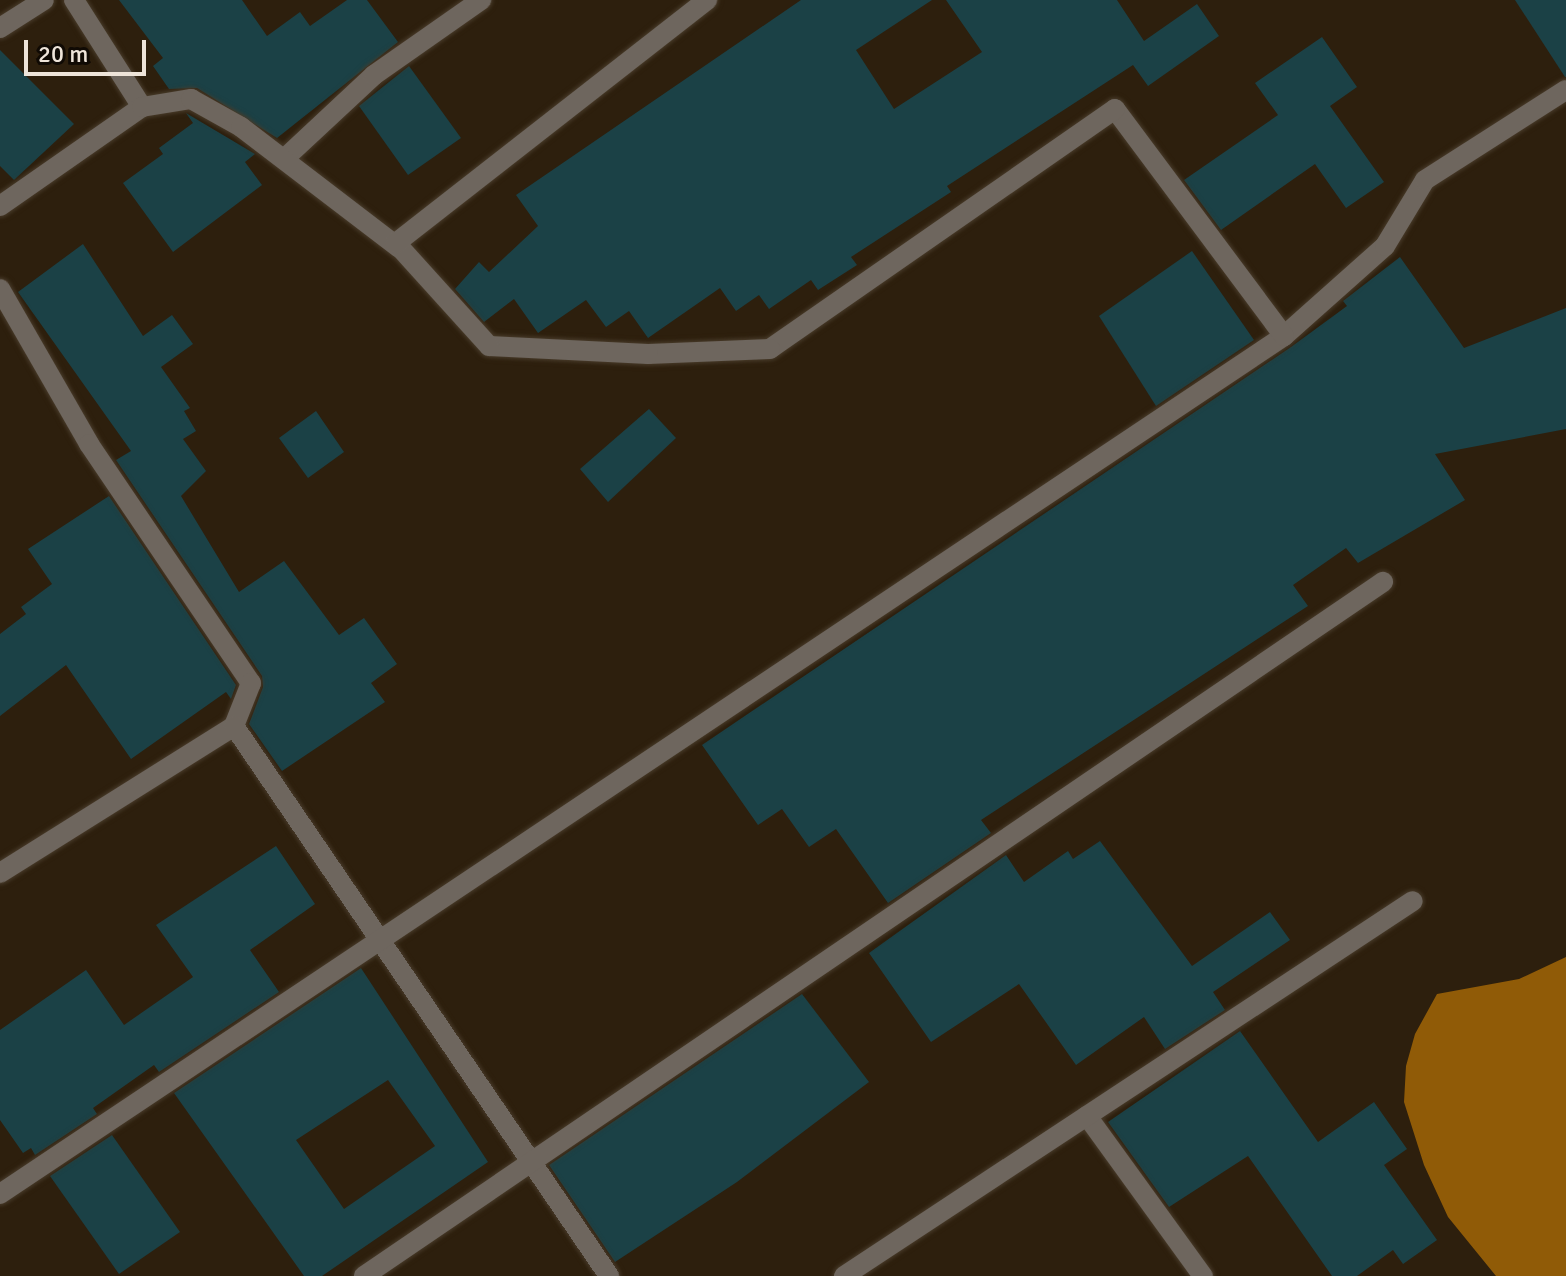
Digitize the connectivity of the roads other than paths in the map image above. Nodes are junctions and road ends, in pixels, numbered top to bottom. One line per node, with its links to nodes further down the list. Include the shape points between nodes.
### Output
1 (44, 0): 5 (street)
2 (74, 0): 7 (street)
3 (481, 0): 8 (street, via 374,75)
4 (707, 0): 10 (street, via 396,243)
5 (0, 28)
6 (1566, 90): 12 (street, via 1425,180 1385,246)
7 (142, 107): 8 (street, via 191,99); 9 (street)
8 (284, 159): 10 (street)
9 (0, 206)
10 (399, 248): 12 (street, via 489,346 648,354 770,349 1115,109)
11 (0, 289): 14 (street, via 89,444 251,683)
12 (1284, 336): 17 (street)
13 (1383, 582): 19 (street)
14 (234, 726): 15 (street); 17 (street)
15 (0, 873)
16 (1413, 901): 18 (street)
17 (383, 941): 19 (street); 20 (street)
18 (1087, 1116): 23 (street); 24 (street)
19 (533, 1161): 21 (street); 22 (street)
20 (0, 1194)
21 (364, 1276)
22 (609, 1276)
23 (844, 1276)
24 (1203, 1276)

